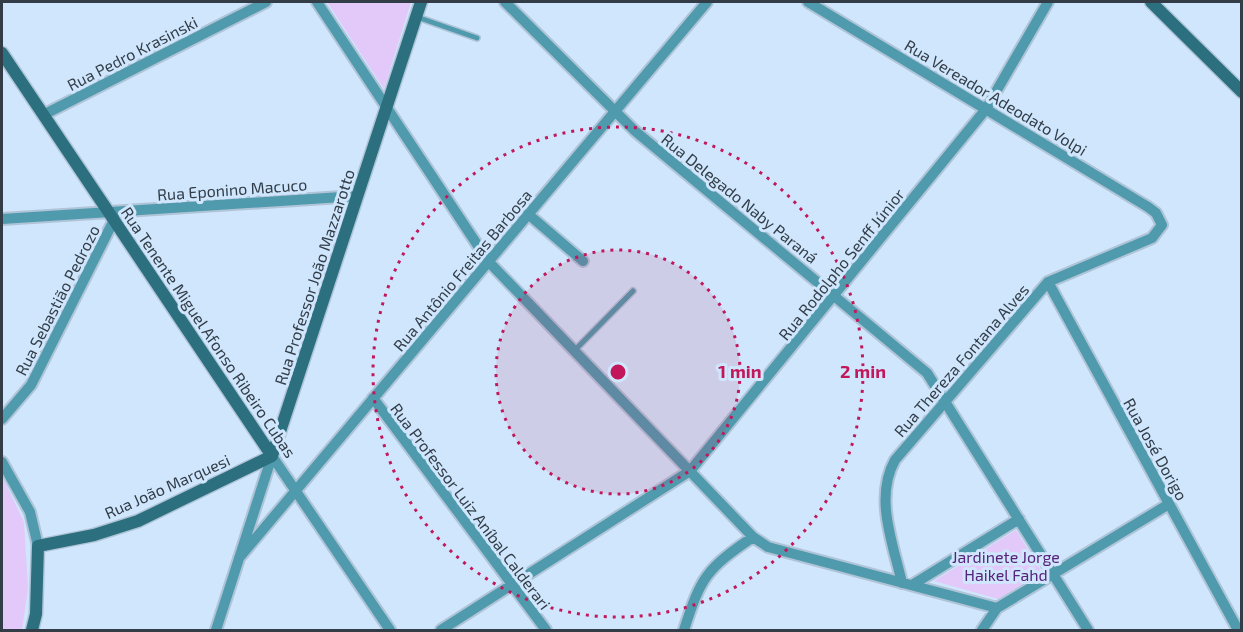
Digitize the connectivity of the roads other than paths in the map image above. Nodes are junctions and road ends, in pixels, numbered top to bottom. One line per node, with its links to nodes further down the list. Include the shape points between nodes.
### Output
1 (266, 2): 16 (street, Rua Pedro Krasinski)
2 (317, 2): 13 (street)
3 (421, 2): 9 (street, Rua Professor João Mazzarotto)
4 (505, 2): 15 (street, Rua Delegado Naby Paraná)
5 (707, 2): 15 (street, Rua Antônio Freitas Barbosa)
6 (808, 2): 14 (street, Rua Vereador Adeodato Volpi)
7 (1048, 2): 14 (street, Rua Rodolpho Senff Júnior)
8 (1151, 2): 12 (street)
9 (416, 16): 10 (lane); 13 (street, Rua Professor João Mazzarotto)
10 (477, 38)
11 (2, 53): 16 (street, Rua Tenente Miguel Afonso Ribeiro Cubas)
12 (1239, 84)
13 (387, 106): 17 (street, Rua Professor João Mazzarotto); 22 (street)
14 (986, 109): 21 (street, Rua Vereador Adeodato Volpi, via 1148,207); 26 (street, Rua Rodolpho Senff Júnior)
15 (615, 111): 18 (street, Rua Antônio Freitas Barbosa); 26 (street, Rua Delegado Naby Paraná)
16 (43, 115): 19 (street, Rua Tenente Miguel Afonso Ribeiro Cubas)
17 (357, 195): 19 (street, Rua Eponino Macuco); 31 (street, Rua Professor João Mazzarotto)
18 (528, 214): 22 (street, Rua Antônio Freitas Barbosa); 23 (street)
19 (111, 216): 20 (street, Rua Eponino Macuco); 30 (street, Rua Sebastião Pedrozo, via 31,386); 31 (street, Rua Tenente Miguel Afonso Ribeiro Cubas)
20 (2, 219)
21 (1162, 225): 24 (street, Rua Thereza Fontana Alves, via 1152,238)
22 (488, 261): 27 (street); 28 (street, Rua Antônio Freitas Barbosa)
23 (583, 261)
24 (1048, 282): 29 (street, Rua Thereza Fontana Alves); 35 (street, Rua José Dorigo)
25 (633, 291): 27 (lane)
26 (835, 295): 29 (street, Rua Delegado Naby Paraná, via 919,365); 33 (street, Rua Rodolpho Senff Júnior)
27 (574, 351): 33 (street)
28 (373, 398): 34 (street, Rua Antônio Freitas Barbosa); 42 (street, Rua Professor Luiz Aníbal Calderari)
29 (946, 400): 36 (street, Rua Delegado Naby Paraná); 41 (street, Rua Thereza Fontana Alves, via 895,460 886,483 886,510)
30 (2, 419)
31 (273, 456): 34 (street, Rua Tenente Miguel Afonso Ribeiro Cubas); 38 (street, Rua João Marquesi, via 138,521); 39 (street, Rua Professor João Mazzarotto)
32 (2, 462): 38 (street, via 30,512)
33 (690, 471): 37 (street); 42 (street, Rua Rodolpho Senff Júnior)
34 (296, 490): 39 (street, Rua Antônio Freitas Barbosa); 46 (street, Rua Tenente Miguel Afonso Ribeiro Cubas)
35 (1169, 504): 40 (street); 52 (street, Rua José Dorigo)
36 (1019, 519): 40 (street, Rua Delegado Naby Paraná); 41 (street)
37 (753, 537): 41 (street, via 768,547); 49 (street, via 707,573 696,591)
38 (38, 546): 44 (street)
39 (239, 558): 45 (street, Rua Professor João Mazzarotto)
40 (1053, 574): 43 (street); 51 (street, Rua Delegado Naby Paraná)
41 (907, 584): 43 (street)
42 (512, 585): 47 (street, Rua Rodolpho Senff Júnior); 48 (street, Rua Professor Luiz Aníbal Calderari)
43 (997, 608): 50 (street)
44 (32, 630)
45 (216, 630)
46 (390, 630)
47 (441, 630)
48 (546, 630)
49 (684, 630)
50 (982, 630)
51 (1088, 630)
52 (1238, 630)

